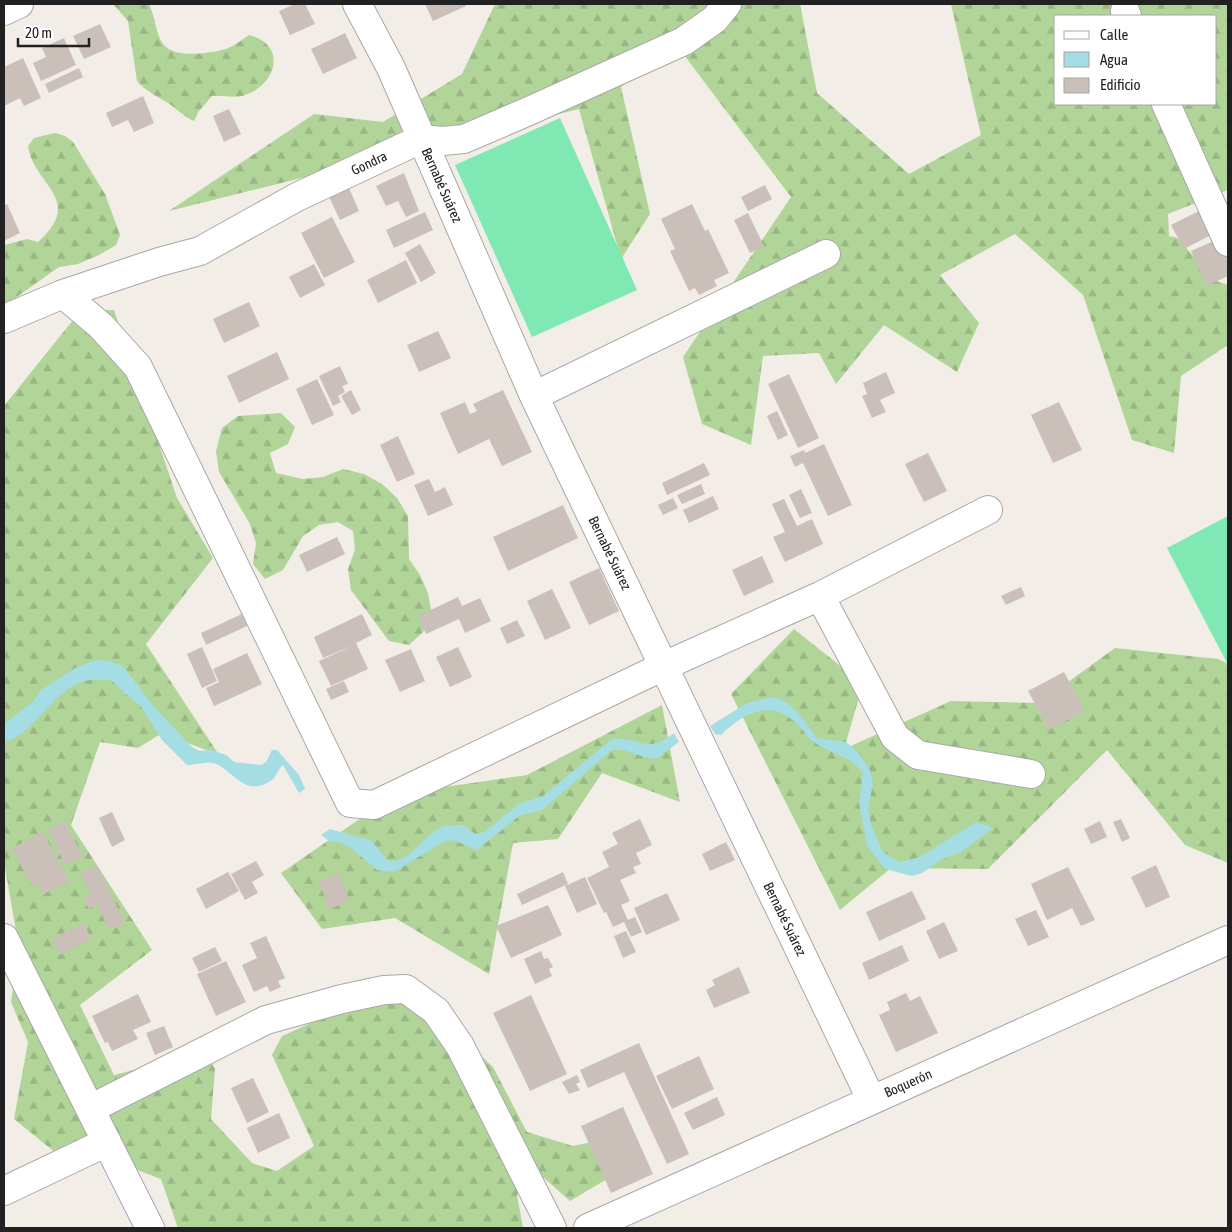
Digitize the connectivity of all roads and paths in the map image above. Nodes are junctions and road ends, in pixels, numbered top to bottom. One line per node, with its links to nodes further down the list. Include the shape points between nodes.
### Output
1 (19, 4): 4 (street)
2 (357, 4): 6 (street, Bernabé Suárez, via 391,68)
3 (727, 4): 6 (street, via 715,19 684,40 528,112 464,139 443,142)
4 (4, 11)
5 (1166, 105): 7 (street)
6 (422, 139): 9 (street, Gondra, via 297,197 200,251); 11 (street, Bernabé Suárez)
7 (1228, 242)
8 (826, 254): 11 (street)
9 (63, 294): 10 (street, Gondra); 14 (street, via 101,326 138,367 350,803 374,805)
10 (4, 319)
11 (534, 396): 14 (street, Bernabé Suárez)
12 (988, 510): 13 (street)
13 (820, 596): 14 (street); 15 (street, via 895,737 918,755)
14 (664, 666): 18 (street, Bernabé Suárez)
15 (1031, 774)
16 (4, 938): 19 (street)
17 (1228, 940): 18 (street, Boquerón)
18 (871, 1099): 24 (street, Boquerón)
19 (90, 1109): 20 (street); 23 (street, via 266,1020 342,998 406,989 436,1011 460,1046)
20 (107, 1142): 21 (street); 22 (street)
21 (4, 1191)
22 (150, 1228)
23 (552, 1228)
24 (588, 1228)

